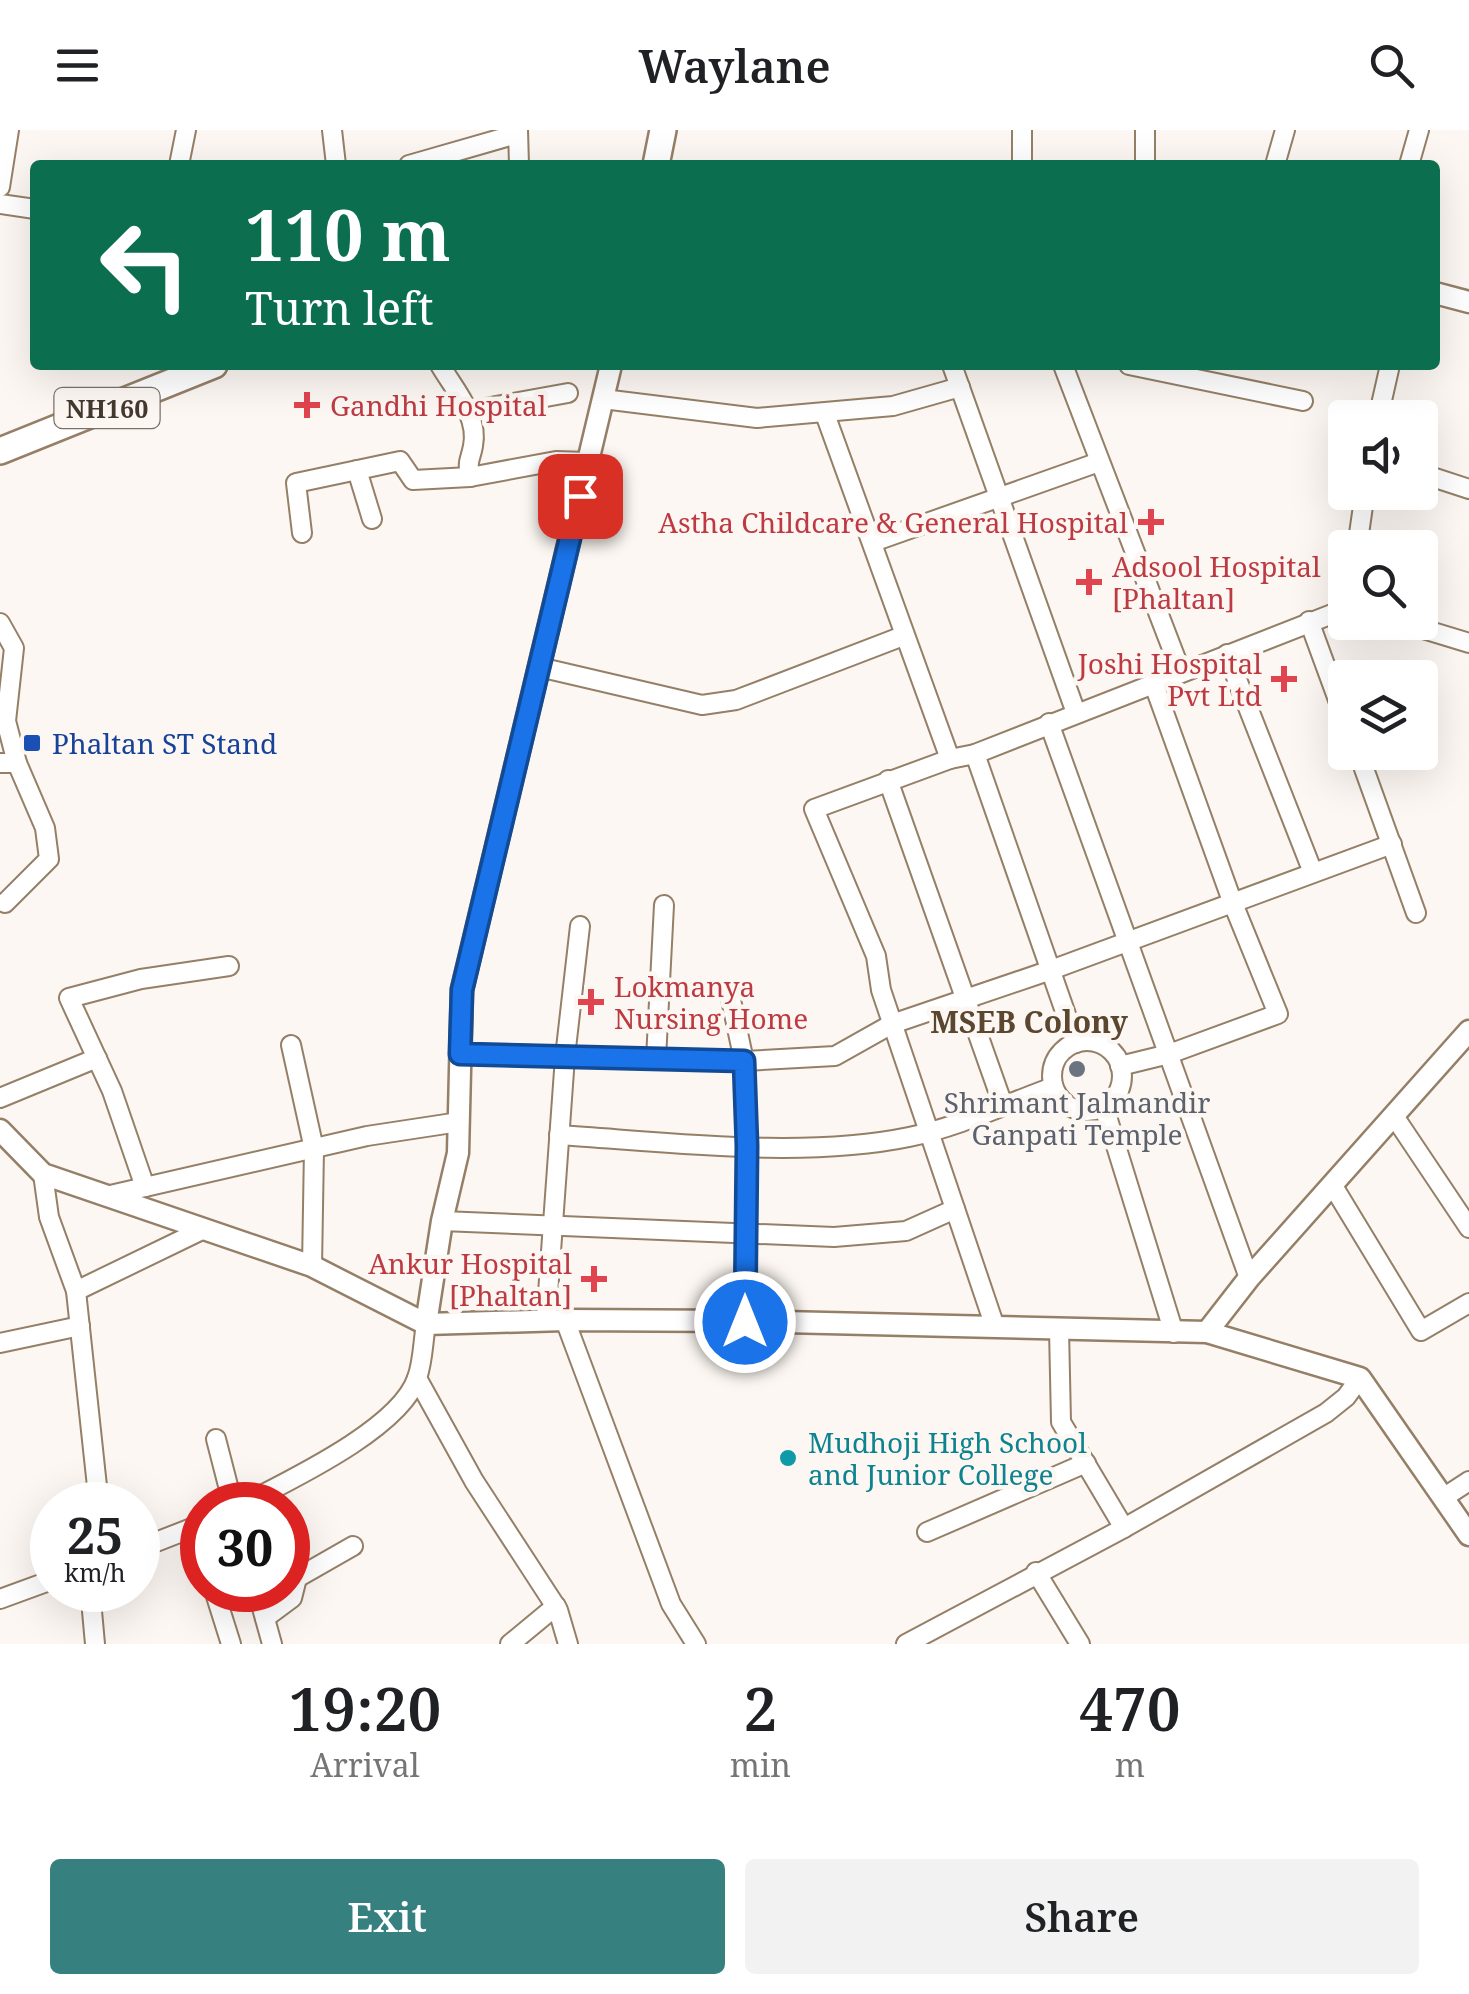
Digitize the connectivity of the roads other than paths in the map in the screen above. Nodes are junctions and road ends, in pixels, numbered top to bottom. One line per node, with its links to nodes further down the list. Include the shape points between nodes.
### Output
1 (9, 130): 19 (street)
2 (186, 130): 10 (street)
3 (332, 130): 11 (street)
4 (663, 130): 14 (highway)
5 (1022, 130): 15 (street)
6 (1146, 130): 16 (street)
7 (1284, 130): 17 (street)
8 (1419, 130): 18 (street)
9 (518, 132): 12 (street); 13 (street)
10 (180, 160)
11 (335, 160)
12 (426, 160)
13 (519, 160)
14 (657, 160)
15 (1022, 160)
16 (1145, 160)
17 (1276, 160)
18 (1410, 160)
19 (0, 187)
20 (0, 204): 21 (street)
21 (30, 208)
22 (1440, 294): 23 (main road)
23 (1469, 302)
24 (202, 370): 38 (highway, NH160)
25 (443, 370): 36 (street)
26 (610, 370): 33 (main road)
27 (954, 370): 31 (street)
28 (1065, 370): 40 (street)
29 (1153, 370): 35 (street)
30 (1389, 370): 34 (street)
31 (960, 387): 37 (street, via 893,406); 45 (street)
32 (568, 393): 36 (street)
33 (603, 399): 37 (street, via 757,418); 39 (main road)
34 (1382, 400)
35 (1303, 401)
36 (469, 412): 42 (street)
37 (825, 414): 48 (street)
38 (0, 452)
39 (588, 462): 42 (street); 56 (main road)
40 (1098, 462): 45 (street); 57 (street)
41 (357, 470): 42 (street, via 400,461 413,480); 46 (street); 47 (street, via 296,483)
42 (470, 477)
43 (1438, 479): 44 (street)
44 (1469, 489)
45 (1001, 498): 48 (street); 60 (street)
46 (372, 519)
47 (302, 532)
48 (873, 542): 53 (street)
49 (1328, 615): 50 (street)
50 (1308, 621): 55 (street); 58 (street)
51 (0, 623): 64 (street, via 14,648)
52 (1438, 634): 54 (street)
53 (904, 636): 56 (street, via 736,700 702,704); 63 (street)
54 (1469, 643)
55 (1228, 654): 57 (street); 68 (street)
56 (539, 667): 83 (main road, via 462,990)
57 (1181, 672): 59 (street)
58 (1328, 674)
59 (1153, 682): 60 (street); 69 (street)
60 (1076, 713): 61 (street)
61 (1049, 723): 62 (street); 74 (street)
62 (975, 754): 63 (street); 76 (street)
63 (950, 759): 66 (street)
64 (8, 764): 70 (street, via 45,828 49,859)
65 (1365, 770): 67 (street)
66 (888, 780): 78 (street); 79 (street, via 814,808 876,956)
67 (1392, 844): 68 (street); 72 (street)
68 (1312, 870): 69 (street)
69 (1232, 901): 74 (street); 84 (street, via 1278,1014)
70 (2, 904)
71 (664, 905): 87 (street)
72 (1416, 913)
73 (580, 926): 85 (street)
74 (1129, 940): 76 (street); 84 (street)
75 (229, 966): 86 (street, via 69,998)
76 (1051, 970): 78 (street); 81 (street)
77 (730, 995): 88 (street)
78 (966, 1000): 79 (street); 92 (street)
79 (892, 1024): 88 (street, via 834,1056); 97 (street)
80 (1469, 1031): 94 (main road)
81 (1076, 1042): 89 (street, via 1108,1048); 90 (street, via 1055,1060)
82 (291, 1045): 100 (street)
83 (460, 1054): 85 (street); 95 (main road)
84 (1168, 1054): 89 (street); 112 (street)
85 (565, 1057): 87 (street); 98 (street)
86 (97, 1058): 91 (street); 103 (street)
87 (656, 1059): 88 (street)
88 (744, 1061): 99 (street)
89 (1120, 1066): 93 (street, via 1120,1090)
90 (1053, 1087): 92 (street); 93 (street, via 1074,1109)
91 (0, 1098)
92 (1004, 1105): 97 (street)
93 (1104, 1107): 122 (street)
94 (1394, 1116): 102 (main road); 108 (street)
95 (459, 1122): 100 (street); 106 (main road)
96 (0, 1130): 101 (main road)
97 (929, 1132): 99 (street, via 885,1142); 105 (street)
98 (559, 1135): 99 (street); 107 (street)
99 (747, 1146): 110 (street)
100 (314, 1148): 103 (street); 111 (street)
101 (44, 1174): 104 (main road); 113 (street, via 49,1217)
102 (1333, 1186): 112 (main road); 114 (street, via 1421,1331)
103 (145, 1187): 104 (street)
104 (106, 1196): 109 (main road)
105 (955, 1209): 110 (street, via 906,1231 834,1237); 119 (street)
106 (442, 1221): 107 (street); 117 (main road)
107 (552, 1227): 110 (street); 115 (street)
108 (1469, 1227)
109 (204, 1229): 111 (main road); 113 (street)
110 (744, 1232): 116 (street)
111 (312, 1266): 117 (main road)
112 (1249, 1278): 121 (main road)
113 (76, 1291): 118 (street)
114 (1469, 1304)
115 (556, 1320): 116 (main road); 117 (main road); 150 (street, via 670,1604)
116 (745, 1322): 119 (main road)
117 (426, 1324): 124 (street)
118 (80, 1326): 123 (street); 129 (street)
119 (995, 1327): 120 (main road)
120 (1059, 1329): 122 (main road); 127 (street, via 1061,1422)
121 (1207, 1332): 122 (main road); 125 (main road)
122 (1174, 1333)
123 (0, 1344)
124 (418, 1378): 131 (street, via 405,1400 340,1455); 140 (street, via 474,1481)
125 (1360, 1378): 132 (main road); 133 (street, via 1326,1413)
126 (216, 1439): 130 (street)
127 (1086, 1463): 133 (street); 134 (street)
128 (1469, 1481): 132 (street)
129 (97, 1482)
130 (226, 1482)
131 (287, 1482)
132 (1443, 1498): 135 (main road)
133 (1124, 1528): 137 (street)
134 (927, 1532)
135 (1469, 1535)
136 (353, 1546): 144 (street, via 296,1578 292,1598)
137 (1036, 1572): 151 (street); 152 (street)
138 (30, 1588): 139 (street)
139 (0, 1599)
140 (556, 1606): 148 (street); 149 (street)
141 (92, 1612): 146 (street)
142 (220, 1612): 145 (street)
143 (263, 1612): 144 (street)
144 (265, 1618): 147 (street)
145 (229, 1643)
146 (95, 1644)
147 (272, 1644)
148 (510, 1644)
149 (568, 1644)
150 (696, 1644)
151 (906, 1644)
152 (1080, 1644)

